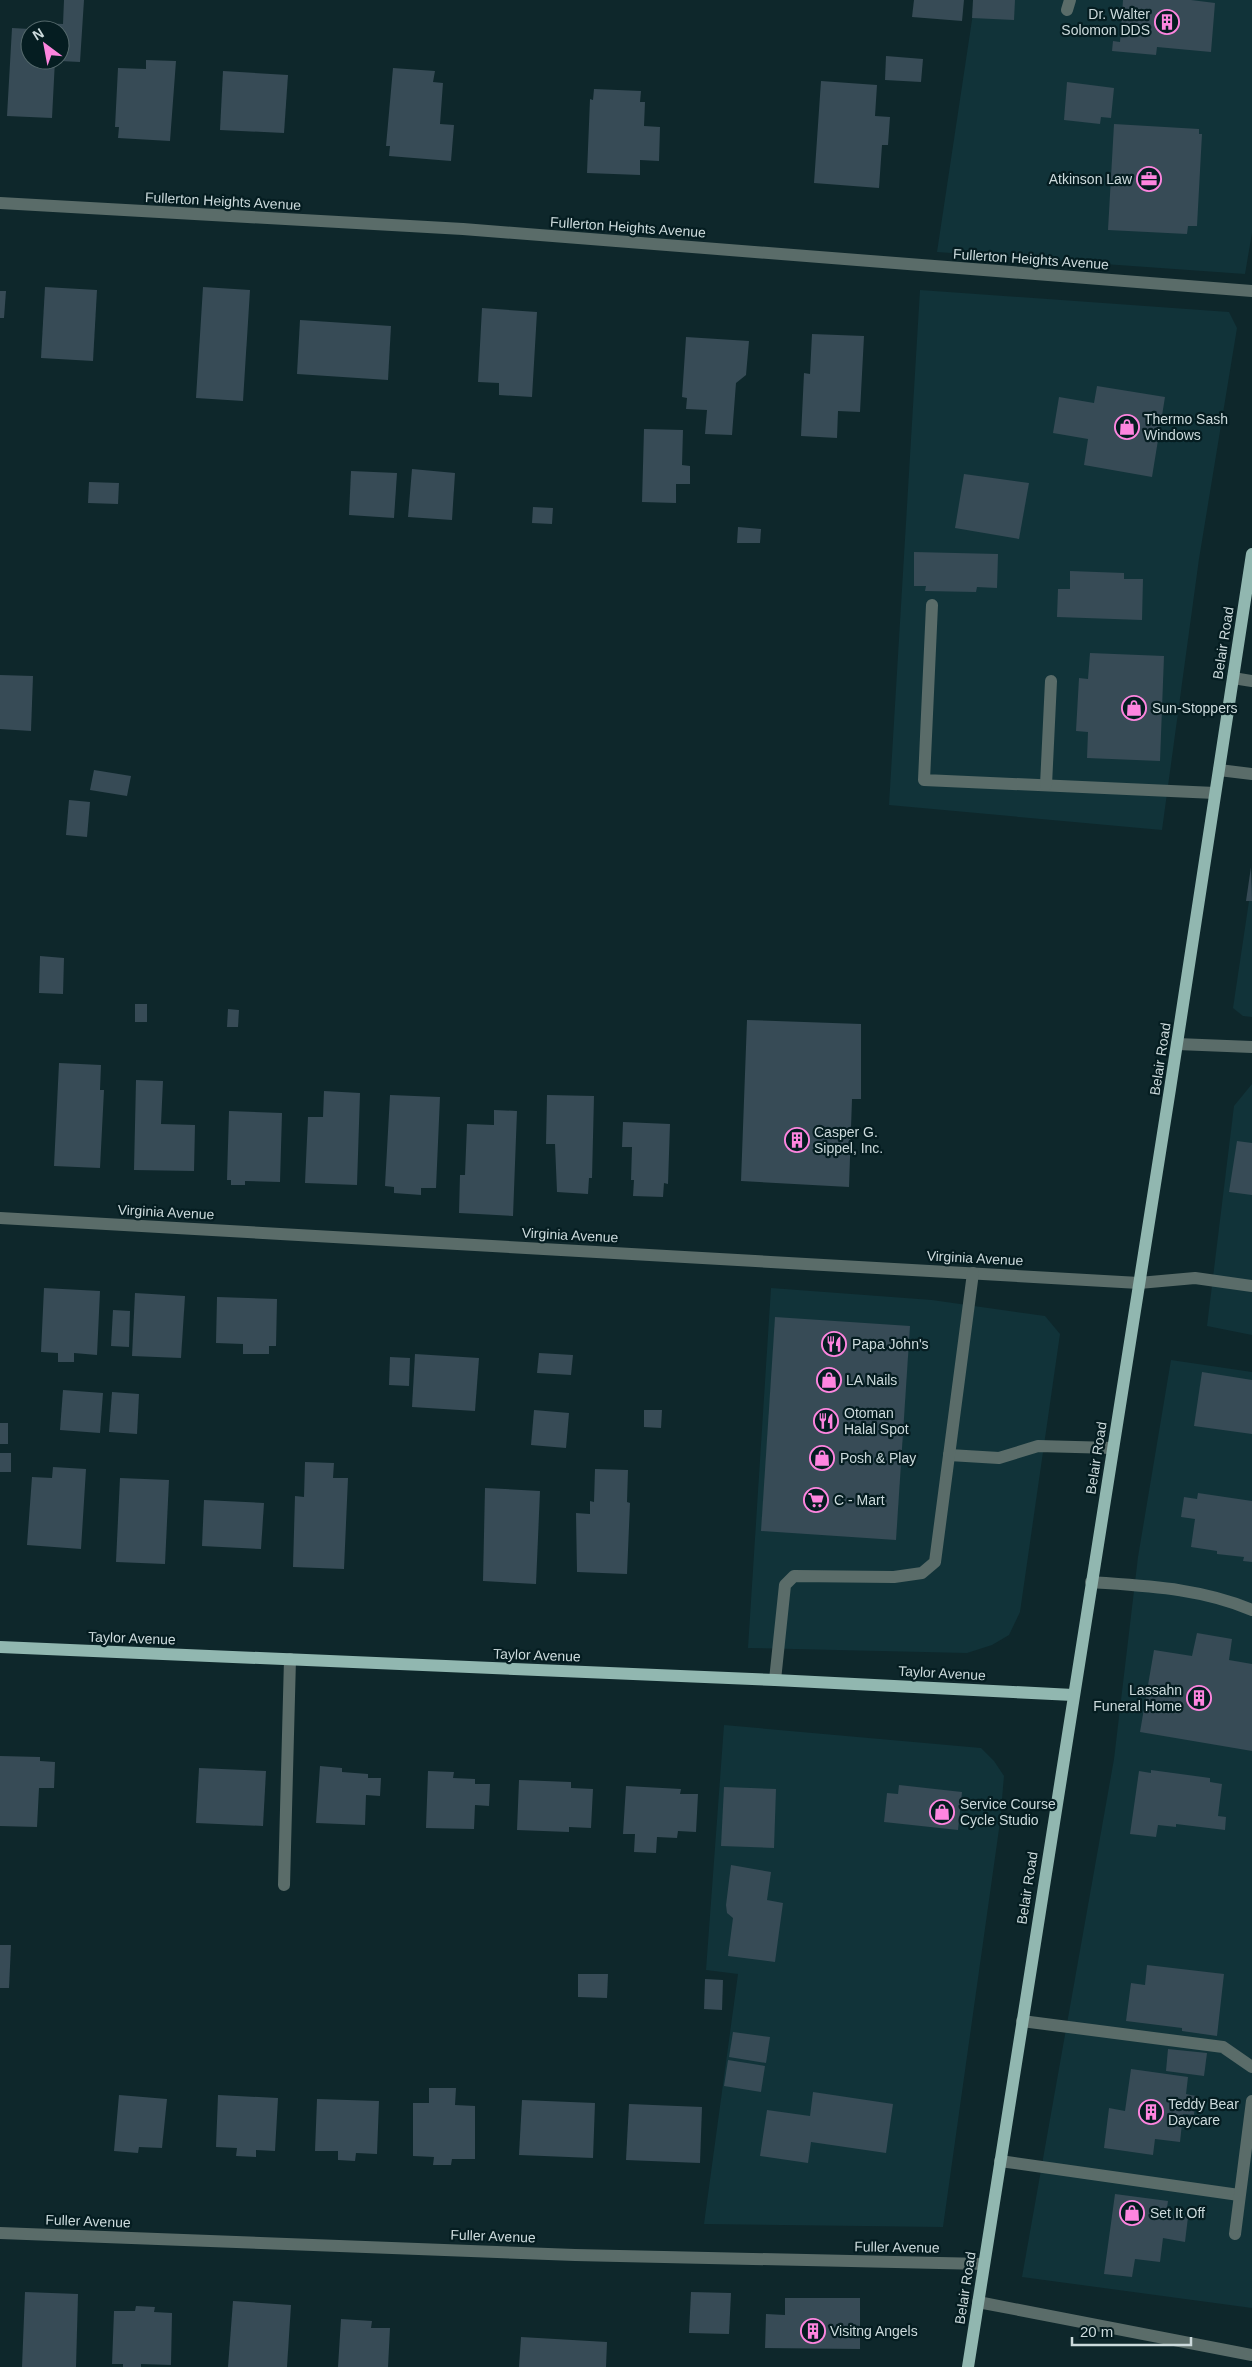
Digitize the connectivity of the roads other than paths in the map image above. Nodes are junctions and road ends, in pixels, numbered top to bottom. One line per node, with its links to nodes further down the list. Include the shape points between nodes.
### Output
1 (0, 203): 2 (street, Fullerton Heights Avenue, via 463,229)
2 (1252, 292)
3 (1252, 554): 5 (main road, Belair Road)
4 (932, 605): 10 (street, via 924,780)
5 (1233, 678): 7 (street); 8 (main road, Belair Road)
6 (1051, 681): 10 (street)
7 (1252, 681)
8 (1219, 770): 9 (street); 11 (main road, Belair Road)
9 (1252, 774)
10 (1046, 785): 11 (street)
11 (1216, 793): 12 (main road, Belair Road)
12 (1177, 1044): 13 (street); 16 (main road, Belair Road)
13 (1252, 1047)
14 (0, 1218): 15 (street, Virginia Avenue)
15 (973, 1273): 16 (street, Virginia Avenue); 19 (street)
16 (1139, 1283): 17 (street, Virginia Avenue, via 1195,1278); 18 (main road, Belair Road)
17 (1252, 1286)
18 (1113, 1448): 19 (street, via 1038,1446 999,1458); 20 (main road, Belair Road)
19 (949, 1456): 24 (street, via 935,1562 922,1573 894,1577 794,1576 786,1585)
20 (1091, 1582): 21 (street, via 1171,1588 1228,1599); 25 (main road, Belair Road)
21 (1252, 1610)
22 (0, 1647): 23 (main road, Taylor Avenue)
23 (290, 1659): 24 (main road, Taylor Avenue); 26 (street)
24 (775, 1680): 25 (main road, Taylor Avenue)
25 (1073, 1695): 27 (main road, Belair Road)
26 (284, 1885)
27 (1022, 2021): 28 (street, via 1223,2047); 30 (main road, Belair Road)
28 (1252, 2067)
29 (1252, 2101): 31 (street)
30 (1000, 2161): 31 (street); 34 (main road, Belair Road)
31 (1239, 2195): 33 (street)
32 (0, 2233): 34 (street, Fuller Avenue, via 576,2254)
33 (1235, 2234)
34 (984, 2264): 35 (main road, Belair Road)
35 (978, 2302): 36 (street); 37 (main road, Belair Road)
36 (1252, 2355)
37 (968, 2367)

